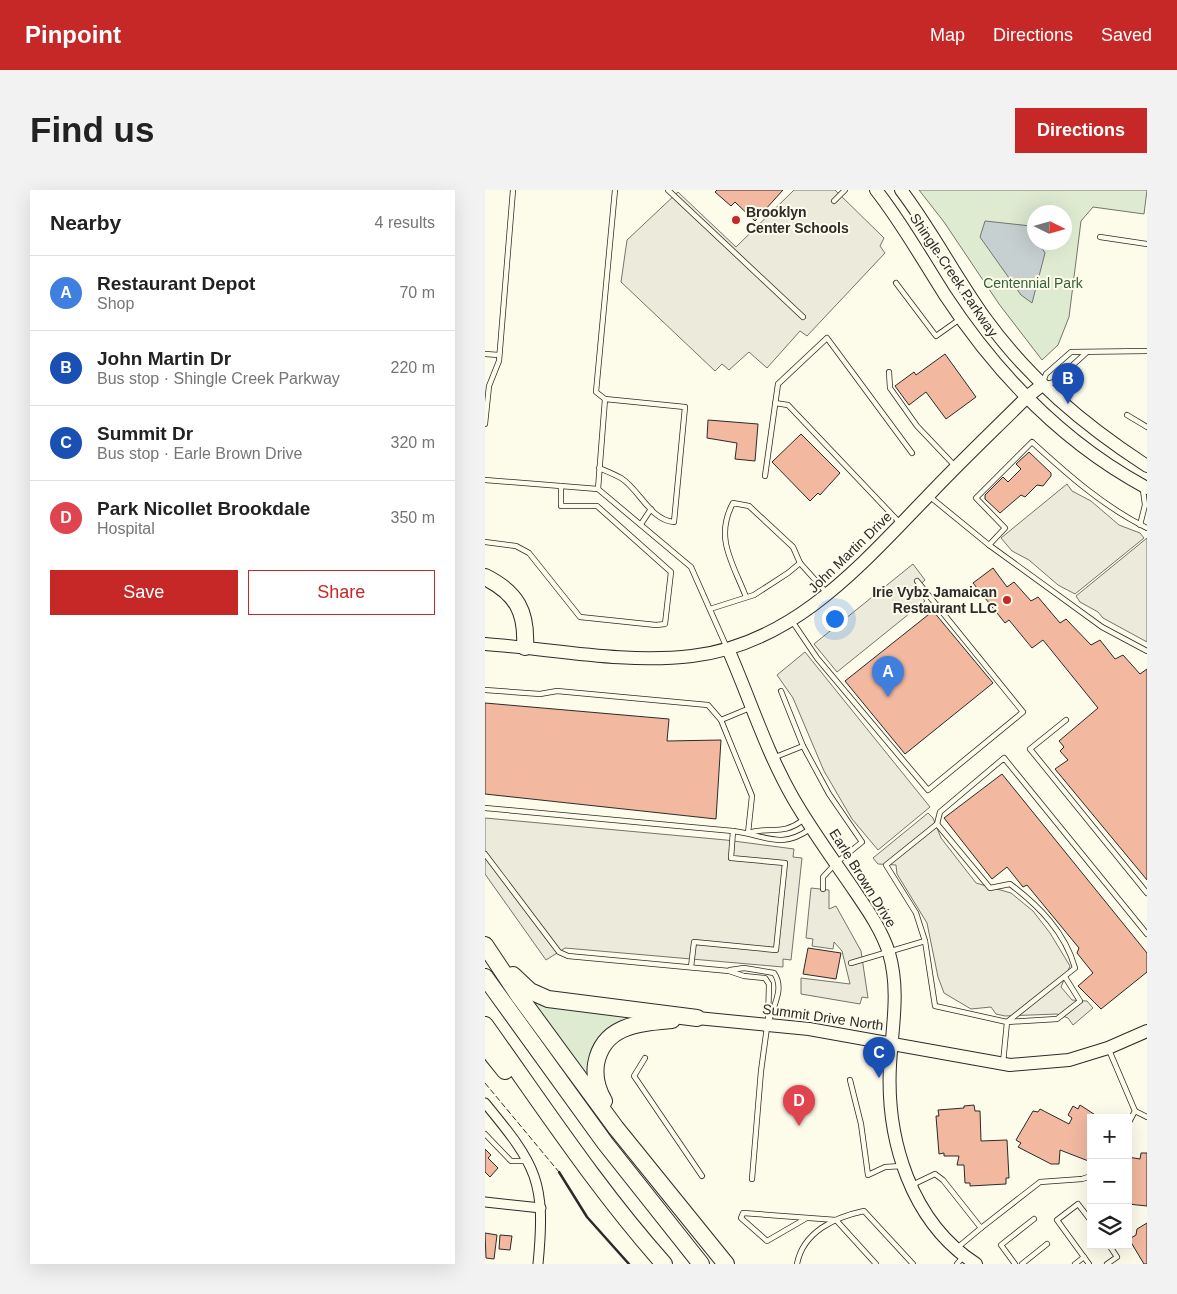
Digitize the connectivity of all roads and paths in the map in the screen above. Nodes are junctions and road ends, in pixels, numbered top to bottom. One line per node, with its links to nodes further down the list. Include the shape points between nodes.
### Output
1 (513, 190): 16 (lane)
2 (615, 190): 22 (lane, via 596,392)
3 (669, 190): 11 (lane)
4 (845, 190): 7 (lane)
5 (876, 190): 12 (street, Shingle Creek Parkway, via 899,220)
6 (901, 190): 20 (street, Shingle Creek Parkway, via 985,318)
7 (834, 201)
8 (1100, 237): 9 (lane)
9 (1147, 244)
10 (896, 283): 12 (lane, via 936,336)
11 (803, 317)
12 (961, 318): 21 (street, Shingle Creek Parkway, via 999,368)
13 (1147, 351): 14 (lane)
14 (1086, 353): 20 (lane, via 1054,382); 20 (lane, via 1079,350 1065,356 1046,374)
15 (485, 354): 16 (lane)
16 (499, 355): 19 (lane)
17 (889, 372): 30 (lane, via 890,388 917,426)
18 (485, 377): 19 (lane)
19 (492, 377): 25 (lane)
20 (1042, 385): 21 (street, John Martin Drive); 28 (street, Shingle Creek Parkway, via 1076,416)
21 (1027, 397): 30 (street, John Martin Drive); 34 (street, Shingle Creek Parkway, via 1070,438)
22 (605, 399): 29 (lane); 37 (lane, via 685,407 673,522 667,522)
23 (775, 403): 27 (lane, via 778,384 827,338); 31 (lane); 39 (lane, via 788,405)
24 (1127, 415): 26 (lane)
25 (485, 424)
26 (1147, 427)
27 (912, 453)
28 (1147, 466)
29 (599, 468): 35 (lane); 37 (lane, via 622,478)
30 (956, 468): 36 (street, John Martin Drive)
31 (765, 476)
32 (485, 480): 33 (lane)
33 (561, 486): 35 (lane); 42 (lane, via 561,506 597,506 671,572 665,624 580,617 529,553 516,546)
34 (1145, 487): 40 (lane)
35 (598, 489): 38 (lane)
36 (928, 495): 39 (street, John Martin Drive); 43 (lane)
37 (651, 509): 38 (lane)
38 (641, 524): 49 (lane, via 691,567)
39 (901, 524): 47 (street, John Martin Drive)
40 (1140, 525): 41 (lane); 43 (lane, via 1069,475 1032,442 976,498 1005,528)
41 (1147, 528)
42 (485, 542)
43 (989, 545): 54 (lane, via 1102,627)
44 (800, 563): 47 (lane); 48 (lane, via 754,595); 48 (lane, via 793,547 749,506 733,503 726,516 723,540)
45 (485, 577): 52 (highway, via 510,593 520,609 526,629)
46 (917, 581): 50 (lane, via 1023,712 928,790 817,658)
47 (829, 595): 50 (street, John Martin Drive)
48 (746, 597): 49 (lane)
49 (710, 609): 53 (lane)
50 (792, 621): 53 (street, John Martin Drive)
51 (485, 644): 52 (street, John Martin Drive)
52 (525, 647): 53 (street, John Martin Drive, via 662,659)
53 (728, 650): 57 (street, Earle Brown Drive)
54 (1147, 651)
55 (485, 690): 58 (lane, via 540,694 557,691 708,705)
56 (781, 690): 60 (lane)
57 (751, 708): 58 (lane); 61 (street, Earle Brown Drive)
58 (721, 720): 66 (lane, via 752,796)
59 (1066, 720): 70 (lane, via 1030,749)
60 (803, 746): 61 (lane); 68 (lane, via 829,794 862,842)
61 (772, 758): 63 (street, Earle Brown Drive)
62 (485, 808): 65 (lane)
63 (809, 822): 66 (lane, via 788,830 760,829); 66 (lane, via 795,838 787,840); 68 (street, Earle Brown Drive)
64 (937, 824): 71 (lane, via 940,812 1004,758); 72 (lane, via 886,865 916,913); 79 (lane, via 990,888 1010,884 1049,918 1069,949 1075,967)
65 (733, 831): 66 (lane); 76 (lane, via 731,858 785,863 776,950 694,942)
66 (749, 833)
67 (485, 854): 76 (lane, via 559,952 568,956)
68 (836, 863): 69 (lane, via 823,877); 74 (street, Earle Brown Drive, via 875,921)
69 (823, 889)
70 (1147, 893)
71 (1147, 934)
72 (925, 941): 74 (lane); 81 (lane, via 935,1006)
73 (485, 945): 80 (highway, via 530,991 548,1000); 96 (highway)
74 (888, 951): 75 (lane); 85 (street, Earle Brown Drive, via 895,991)
75 (851, 963)
76 (691, 967): 77 (lane)
77 (729, 971): 82 (lane, via 768,980); 82 (lane, via 744,968 774,972 779,993)
78 (485, 977): 117 (highway, via 610,1151)
79 (1065, 977): 81 (lane); 81 (lane, via 1080,1000 1059,1018)
80 (697, 1018): 82 (street, Summit Drive North); 96 (highway, via 630,1025 613,1034 601,1047 595,1069 596,1085)
81 (1007, 1022): 89 (lane)
82 (768, 1024): 85 (street, Summit Drive North); 102 (lane)
83 (485, 1025): 99 (highway)
84 (1147, 1031): 87 (street, Summit Drive North)
85 (892, 1042): 89 (street, Summit Drive North); 98 (street, Earle Brown Drive, via 889,1094 893,1132)
86 (485, 1046): 99 (highway)
87 (1108, 1048): 89 (street, Summit Drive North, via 1069,1060); 92 (lane)
88 (645, 1058): 100 (lane, via 634,1076)
89 (1003, 1064)
90 (850, 1080): 98 (lane, via 861,1124 868,1175)
91 (485, 1103): 97 (street)
92 (1135, 1111): 93 (lane); 94 (lane)
93 (1132, 1117)
94 (1147, 1117)
95 (485, 1134): 97 (lane, via 511,1161)
96 (635, 1152): 118 (highway)
97 (529, 1160): 105 (street, via 539,1188)
98 (902, 1166): 103 (street, Earle Brown Drive)
99 (593, 1176): 116 (highway)
100 (702, 1176)
101 (1087, 1177): 110 (lane, via 1040,1182)
102 (752, 1180)
103 (911, 1186): 110 (lane, via 935,1174); 113 (street, Earle Brown Drive, via 928,1216)
104 (485, 1202): 105 (street)
105 (541, 1208): 115 (street)
106 (1087, 1216): 114 (lane, via 1078,1204 1057,1220)
107 (805, 1219): 107 (lane, via 743,1212 741,1218 767,1241); 109 (lane)
108 (1034, 1219): 123 (lane, via 1001,1245)
109 (836, 1220): 119 (lane, via 808,1240); 120 (lane); 121 (lane, via 864,1211)
110 (981, 1228): 113 (lane)
111 (1047, 1244): 124 (lane)
112 (1112, 1249): 127 (lane, via 1117,1257)
113 (959, 1256): 122 (street, Earle Brown Drive)
114 (1084, 1257): 125 (lane); 126 (lane)
115 (538, 1264)
116 (664, 1264)
117 (701, 1264)
118 (726, 1264)
119 (797, 1264)
120 (876, 1264)
121 (913, 1264)
122 (977, 1264)
123 (1015, 1264)
124 (1022, 1264)
125 (1075, 1264)
126 (1089, 1264)
127 (1107, 1264)

